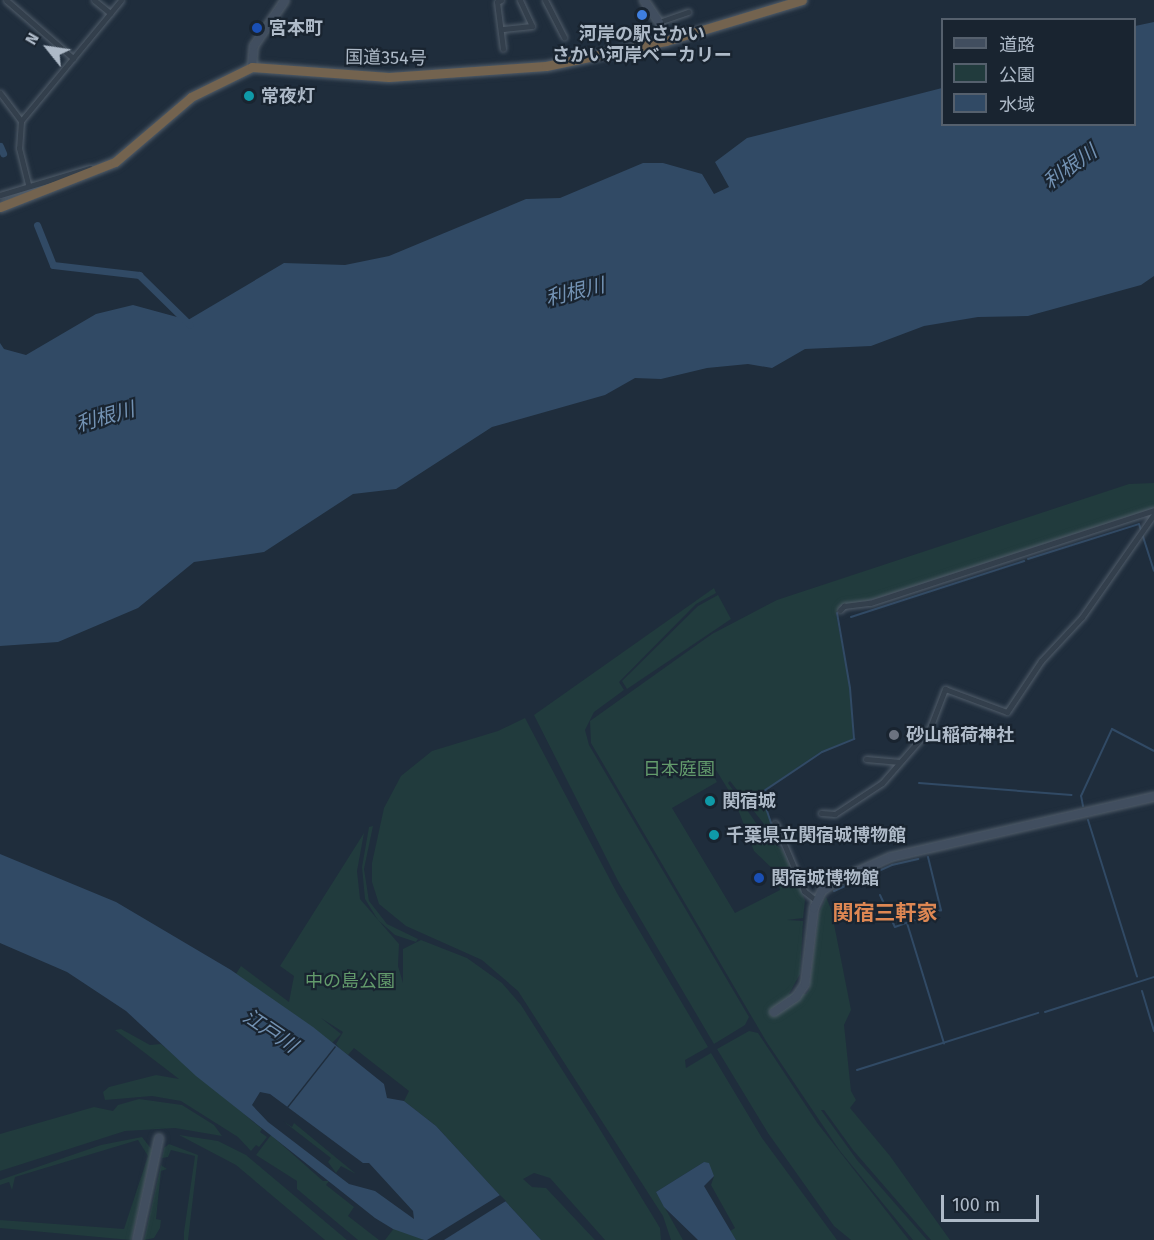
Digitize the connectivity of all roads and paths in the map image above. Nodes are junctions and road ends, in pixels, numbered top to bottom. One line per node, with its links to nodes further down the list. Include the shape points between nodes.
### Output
1 (6, 0): 16 (street)
2 (94, 0): 11 (street)
3 (121, 0): 11 (street)
4 (285, 0): 17 (street, via 254,46)
5 (501, 0): 13 (street, via 496,2)
6 (520, 0): 13 (street, via 532,26)
7 (545, 0): 14 (street)
8 (644, 0): 12 (street)
9 (802, 0): 17 (highway, 国道354号, via 666,41 546,66 389,77)
10 (688, 12): 12 (street)
11 (110, 13): 16 (street)
12 (659, 22)
13 (503, 29): 15 (street)
14 (564, 37)
15 (503, 49)
16 (73, 58): 19 (street)
17 (252, 67): 20 (highway, via 191,97 129,152)
18 (0, 93): 19 (street)
19 (21, 121): 21 (street, via 19,148)
20 (101, 169): 21 (street, via 77,170); 23 (highway)
21 (28, 185): 22 (street)
22 (0, 195)
23 (0, 207)
24 (1154, 512): 25 (street); 27 (street, via 1082,617 1041,661 1007,712 945,689 930,728)
25 (840, 610)
26 (866, 759): 27 (street)
27 (900, 762): 29 (street, via 863,797 835,814)
28 (1154, 797): 31 (street, via 891,857 837,881)
29 (821, 813)
30 (775, 823): 31 (street, via 803,888)
31 (817, 901): 32 (street, via 805,984 796,998)
32 (774, 1012)
33 (159, 1138): 34 (street)
34 (137, 1240)

